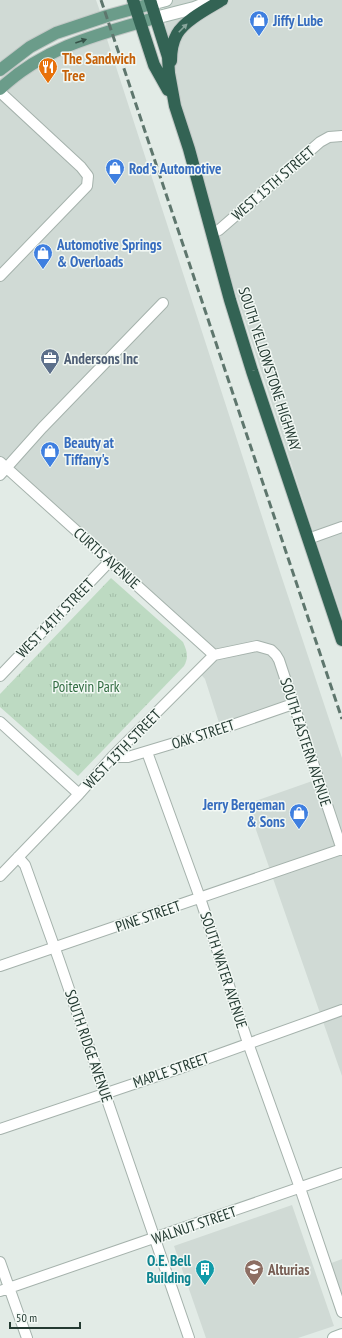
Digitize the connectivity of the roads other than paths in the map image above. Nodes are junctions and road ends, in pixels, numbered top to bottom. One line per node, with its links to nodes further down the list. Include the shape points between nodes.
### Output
1 (166, 0): 4 (main road)
2 (216, 0): 6 (main road)
3 (222, 0): 12 (highway, one-way to 3, via 171,58 177,34)
4 (150, 2): 5 (main road); 6 (highway, SOUTH YELLOWSTONE HIGHWAY)
5 (134, 4): 7 (highway, SOUTH YELLOWSTONE HIGHWAY); 8 (main road, via 68,28)
6 (155, 18): 7 (main road); 12 (highway, SOUTH YELLOWSTONE HIGHWAY, via 168,57)
7 (140, 22): 11 (main road, one-way to 7, via 12,77 30,64 64,47); 12 (highway, SOUTH YELLOWSTONE HIGHWAY, via 154,65)
8 (33, 45): 9 (main road); 10 (main road)
9 (0, 70)
10 (0, 82)
11 (0, 91): 15 (street, via 88,176 87,186)
12 (175, 106): 14 (highway, SOUTH YELLOWSTONE HIGHWAY)
13 (339, 136): 14 (street, WEST 15TH STREET, via 329,137 320,142 219,230)
14 (211, 233): 19 (highway, SOUTH YELLOWSTONE HIGHWAY, via 252,371)
15 (0, 276)
16 (163, 302): 17 (street)
17 (2, 468): 20 (street, CURTIS AVENUE)
18 (342, 527): 19 (street)
19 (308, 540): 21 (highway, SOUTH YELLOWSTONE HIGHWAY)
20 (110, 561): 22 (street, CURTIS AVENUE); 23 (street, WEST 14TH STREET)
21 (342, 640)
22 (214, 655): 24 (street, SOUTH EASTERN AVENUE, via 257,646 276,654); 27 (street, WEST 13TH STREET)
23 (0, 676)
24 (293, 704): 26 (street, OAK STREET); 29 (street, SOUTH EASTERN AVENUE)
25 (0, 722): 28 (street)
26 (146, 752): 27 (street, OAK STREET, via 128,757); 32 (street, SOUTH WATER AVENUE)
27 (112, 757): 28 (street, WEST 13TH STREET)
28 (79, 794): 30 (street, WEST 13TH STREET)
29 (342, 850): 32 (street, PINE STREET)
30 (18, 857): 31 (street, WEST 13TH STREET); 33 (street, SOUTH RIDGE AVENUE, via 25,865)
31 (0, 876)
32 (200, 898): 33 (street, PINE STREET); 36 (street, SOUTH WATER AVENUE)
33 (55, 948): 34 (street, PINE STREET); 37 (street, SOUTH RIDGE AVENUE)
34 (0, 966)
35 (342, 1010): 36 (street, MAPLE STREET)
36 (248, 1043): 37 (street, MAPLE STREET); 40 (street, SOUTH WATER AVENUE)
37 (104, 1093): 38 (street, MAPLE STREET); 41 (street, SOUTH RIDGE AVENUE)
38 (0, 1129)
39 (342, 1173): 40 (street, WALNUT STREET)
40 (300, 1188): 41 (street, WALNUT STREET); 44 (street, SOUTH WATER AVENUE)
41 (155, 1238): 43 (street, WALNUT STREET); 47 (street, SOUTH RIDGE AVENUE)
42 (0, 1262): 43 (street)
43 (4, 1290): 46 (street)
44 (342, 1312)
45 (342, 1335): 48 (main road)
46 (27, 1338)
47 (189, 1338)
48 (334, 1338)

